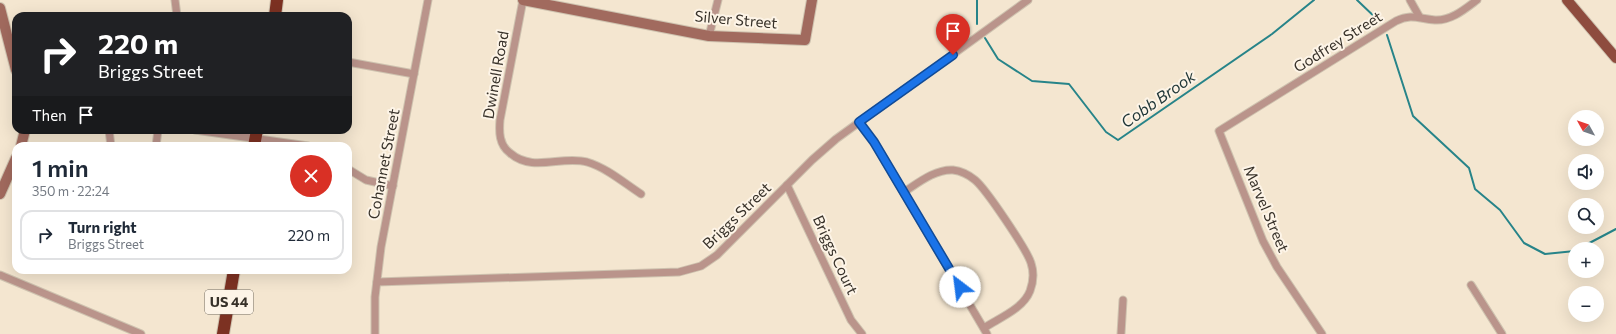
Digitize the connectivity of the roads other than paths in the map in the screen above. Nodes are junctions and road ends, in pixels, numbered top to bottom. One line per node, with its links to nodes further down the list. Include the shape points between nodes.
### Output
1 (175, 0): 12 (street)
2 (277, 0): 13 (highway)
3 (428, 0): 19 (street, Cohannet Street)
4 (523, 0): 15 (street, Silver Street); 31 (street, Dwinell Road, via 500,120 503,146 513,156 532,163 572,160 594,164)
5 (718, 0): 15 (street)
6 (812, 0): 15 (street, Silver Street, via 805,40)
7 (1028, 0): 20 (street, Briggs Street)
8 (1410, 0): 14 (street)
9 (1477, 0): 14 (street, Godfrey Street, via 1461,12 1447,18 1436,20)
10 (1567, 0): 17 (main road)
11 (0, 9): 16 (street)
12 (176, 12)
13 (276, 12)
14 (1419, 16): 21 (street, Godfrey Street, via 1396,21)
15 (709, 36)
16 (12, 52)
17 (1616, 58)
18 (352, 63): 19 (street)
19 (414, 74): 28 (street, Cohannet Street)
20 (859, 122): 27 (street, Briggs Street, via 830,144); 29 (street)
21 (1219, 131): 44 (street, Marvel Street, via 1265,246)
22 (225, 134): 23 (street)
23 (255, 138): 24 (street)
24 (282, 142)
25 (12, 167): 30 (street)
26 (352, 171): 28 (street, via 366,180)
27 (787, 185): 34 (street, Briggs Street, via 717,255 701,266 687,271); 42 (street, Briggs Court, via 851,320)
28 (393, 186): 34 (street, Cohannet Street)
29 (904, 192): 37 (street); 37 (street, via 938,172 953,170 965,173 982,187 1023,247 1033,271 1030,291 1019,306)
30 (0, 194)
31 (641, 194)
32 (233, 274): 40 (highway, US 44)
33 (0, 275): 38 (street)
34 (376, 282): 41 (street, Cohannet Street)
35 (1472, 285): 45 (street)
36 (1123, 300): 43 (street)
37 (985, 331)
38 (129, 332): 39 (street)
39 (141, 334)
40 (223, 334)
41 (375, 334)
42 (862, 334)
43 (1121, 334)
44 (1322, 334)
45 (1502, 334)

